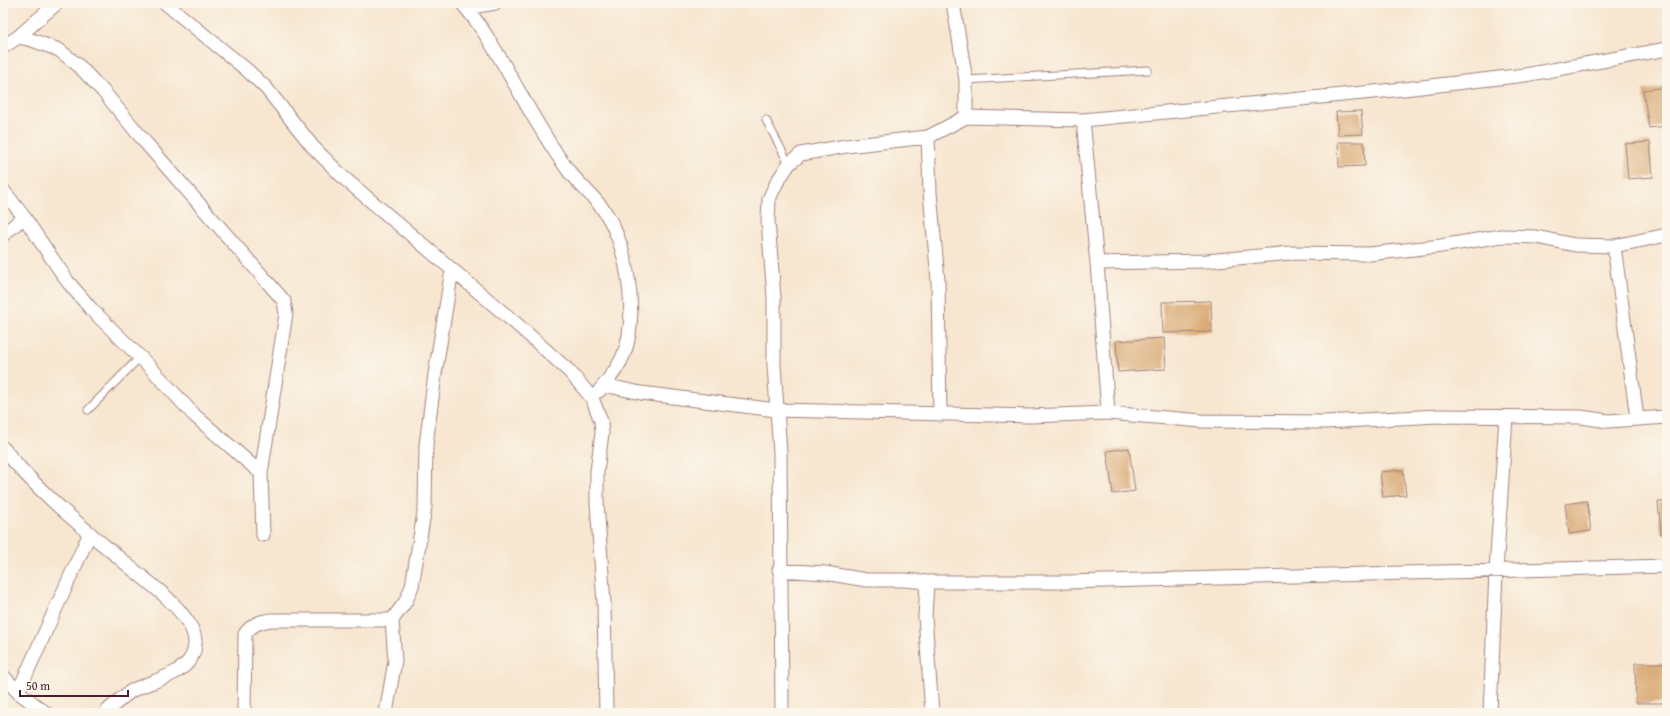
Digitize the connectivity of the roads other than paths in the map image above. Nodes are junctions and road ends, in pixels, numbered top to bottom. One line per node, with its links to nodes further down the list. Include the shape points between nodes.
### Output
1 (57, 3): 6 (street)
2 (165, 3): 22 (street, via 247,70 281,105 313,147 345,179)
3 (495, 3): 5 (street)
4 (953, 3): 10 (street)
5 (464, 6): 24 (street, via 492,46 556,153 607,215 618,237 630,291 630,327 624,356)
6 (18, 37): 7 (street); 34 (street, via 59,50 79,66 284,301 286,314)
7 (3, 47)
8 (1667, 49): 13 (street, via 1525,75)
9 (1148, 70): 10 (lane)
10 (966, 80): 11 (street)
11 (966, 117): 13 (street); 14 (street)
12 (766, 120): 15 (lane)
13 (1083, 120): 21 (street)
14 (928, 136): 15 (street, via 801,154); 29 (street, via 938,280)
15 (789, 164): 27 (street, via 770,199 768,221 774,297)
16 (3, 190): 17 (street)
17 (24, 217): 18 (street); 23 (street, via 68,282 92,310)
18 (3, 235)
19 (1667, 235): 20 (street)
20 (1614, 246): 21 (street, via 1575,245 1536,237 1500,236 1369,254 1290,253 1207,261); 32 (street)
21 (1097, 263): 28 (street)
22 (452, 270): 25 (street, via 564,366); 41 (street, via 426,445 425,507 412,586 406,601)
23 (140, 357): 26 (lane); 34 (street, via 194,415)
24 (604, 385): 25 (street); 27 (street)
25 (592, 398): 48 (street, via 601,421 602,434 597,471 597,503 604,603)
26 (88, 410)
27 (776, 410): 29 (street); 38 (street, via 780,453)
28 (1108, 413): 29 (street, via 1030,416); 30 (street, via 1202,421 1325,422 1438,416)
29 (940, 415)
30 (1506, 417): 32 (street, via 1581,417 1608,421); 39 (street)
31 (1667, 417): 32 (street)
32 (1637, 418)
33 (3, 448): 35 (street, via 19,467)
34 (261, 473): 36 (street)
35 (90, 533): 43 (street); 45 (street, via 182,614 196,641 190,658 182,668 132,691)
36 (263, 535)
37 (1667, 566): 39 (street)
38 (780, 570): 40 (street, via 825,573 866,580); 49 (street)
39 (1496, 571): 40 (street, via 1067,582); 51 (street)
40 (927, 582): 50 (street, via 925,617)
41 (392, 620): 46 (street, via 271,620 250,627 245,634); 47 (street, via 395,660)
42 (3, 676): 43 (street)
43 (18, 692): 44 (street)
44 (46, 713)
45 (106, 713)
46 (244, 713)
47 (386, 713)
48 (606, 713)
49 (782, 713)
50 (932, 713)
51 (1490, 713)

